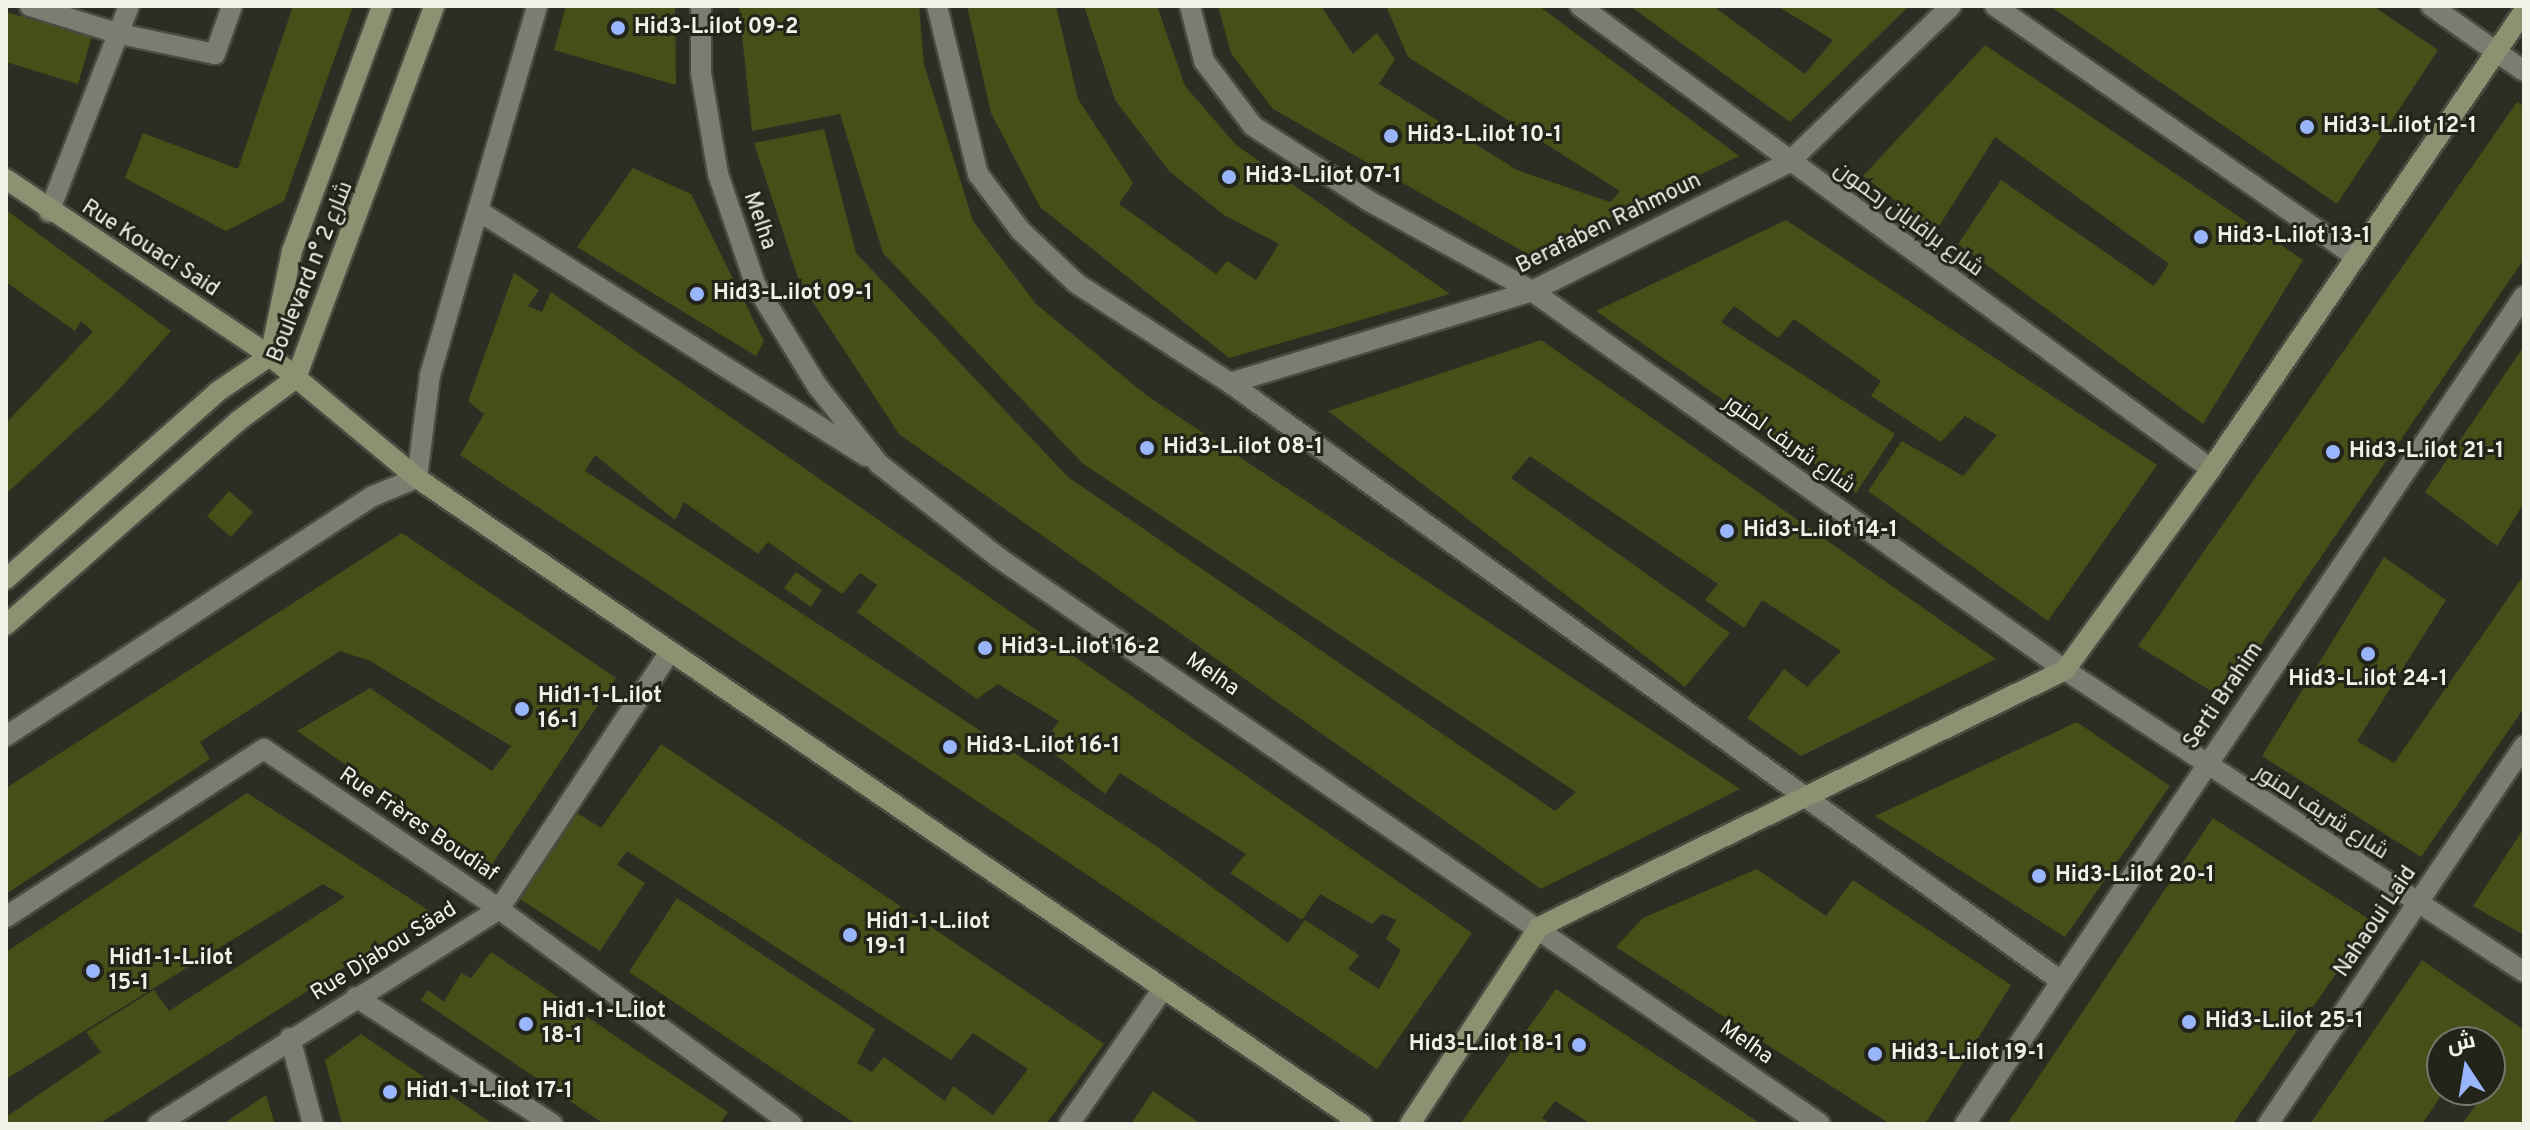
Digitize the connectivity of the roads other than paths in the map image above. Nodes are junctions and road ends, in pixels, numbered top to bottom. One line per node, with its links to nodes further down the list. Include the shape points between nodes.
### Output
1 (30, 6): 15 (street)
2 (129, 6): 15 (street)
3 (232, 6): 15 (street, via 215,54)
4 (382, 6): 25 (street, Boulevard n° شارع 2, via 292,251)
5 (434, 6): 26 (street, Boulevard n° شارع 2)
6 (537, 6): 21 (street)
7 (701, 6): 28 (street, Melha, via 701,73 718,174 756,286 818,387)
8 (937, 6): 27 (street, via 978,174 1020,230 1076,283)
9 (1190, 6): 23 (street, شارع شريف لمنور, via 1204,61 1253,126 1369,201)
10 (1580, 6): 18 (street, شارع برافابان رحمون)
11 (1951, 6): 18 (street, Berafaben Rahmoun)
12 (1995, 6): 22 (street)
13 (2431, 6): 16 (street)
14 (2524, 11): 16 (street)
15 (120, 34): 20 (street)
16 (2497, 52): 17 (street); 22 (street)
17 (2524, 71)
18 (1788, 163): 23 (street, Berafaben Rahmoun); 29 (street, شارع برافابان رحمون)
19 (6, 179): 20 (street, Rue Kouaci Said)
20 (49, 212): 25 (street, Rue Kouaci Said)
21 (480, 212): 28 (street); 30 (street, via 430,375)
22 (2356, 257): 29 (street)
23 (1532, 291): 27 (street, Berafaben Rahmoun); 34 (street, شارع شريف لمنور)
24 (2524, 296): 37 (street, Serti Brahim)
25 (270, 356): 26 (street, Rue Kouaci Said); 31 (street, Boulevard n° شارع 2, via 217,392)
26 (296, 378): 30 (street, Rue Kouaci Said); 32 (street, Boulevard n° شارع 2, via 238,421)
27 (1230, 383): 38 (street)
28 (879, 464): 42 (street, Melha, via 999,558)
29 (2211, 469): 34 (street)
30 (417, 478): 33 (street, Rue Kouaci Said); 35 (street, via 373,496)
31 (6, 579)
32 (6, 625)
33 (669, 653): 40 (street, Rue Djabou Säad); 45 (street, Rue Kouaci Said)
34 (2065, 670): 37 (street, شارع شريف لمنور); 38 (street)
35 (6, 736)
36 (2524, 746): 39 (street, Nahaoui Laid)
37 (2206, 766): 39 (street, شارع شريف لمنور); 44 (street, Serti Brahim)
38 (1802, 799): 42 (street); 44 (street)
39 (2416, 905): 43 (street, شارع شريف لمنور); 58 (street, Nahaoui Laid)
40 (499, 909): 41 (street, Rue Frères Boudiaf, via 264,749); 46 (street, Rue Djabou Säad); 48 (street, Rue Frères Boudiaf)
41 (6, 917)
42 (1539, 927): 55 (street); 56 (street, Melha)
43 (2524, 972)
44 (2061, 981): 57 (street, Serti Brahim)
45 (1163, 989): 53 (street); 54 (street, Rue Kouaci Said)
46 (356, 997): 47 (street, Rue Djabou Säad); 51 (street)
47 (290, 1038): 49 (street, Rue Djabou Säad); 50 (street)
48 (767, 1117): 52 (street, Rue Frères Boudiaf)
49 (158, 1124)
50 (313, 1124)
51 (552, 1124)
52 (792, 1124)
53 (1069, 1124)
54 (1362, 1124)
55 (1410, 1124)
56 (1820, 1124)
57 (1965, 1124)
58 (2268, 1124)

